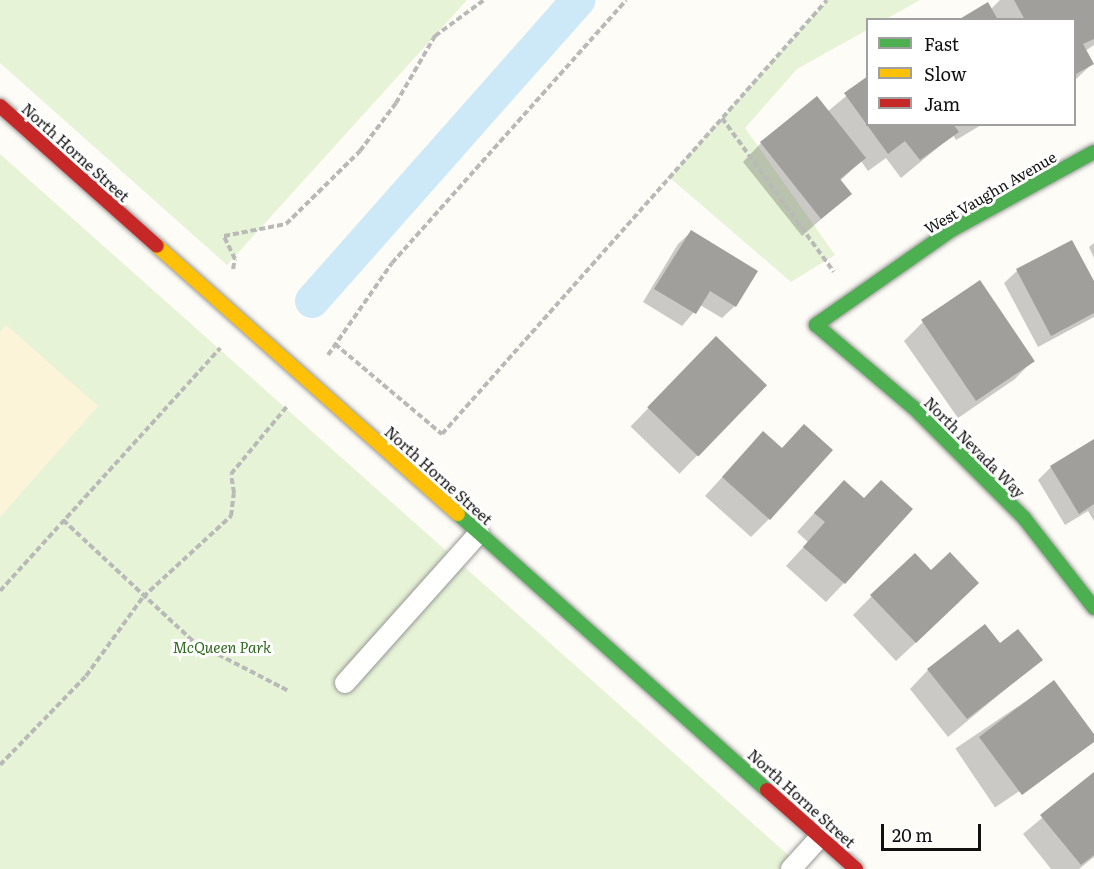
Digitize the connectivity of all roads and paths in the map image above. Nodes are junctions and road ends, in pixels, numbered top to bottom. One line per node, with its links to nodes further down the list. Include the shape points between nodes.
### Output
1 (626, 0): 8 (path, via 392,263)
2 (827, 0): 4 (path)
3 (0, 106): 9 (street, North Horne Street)
4 (722, 118): 6 (path); 8 (path, via 442,434)
5 (1094, 152): 6 (street, West Vaughn Avenue, via 950,231)
6 (854, 299): 7 (street, West Vaughn Avenue)
7 (816, 326): 13 (street, North Nevada Way, via 914,408 1015,510)
8 (335, 344): 9 (path)
9 (310, 381): 11 (street, North Horne Street); 12 (path, via 231,474 231,516)
10 (63, 520): 12 (path)
11 (479, 533): 14 (lane); 17 (street, North Horne Street)
12 (143, 597): 15 (path, via 194,642); 16 (path, via 86,676)
13 (1094, 608)
14 (345, 683)
15 (287, 690)
16 (0, 765)
17 (820, 837): 18 (lane); 19 (street, North Horne Street)
18 (792, 869)
19 (856, 869)

